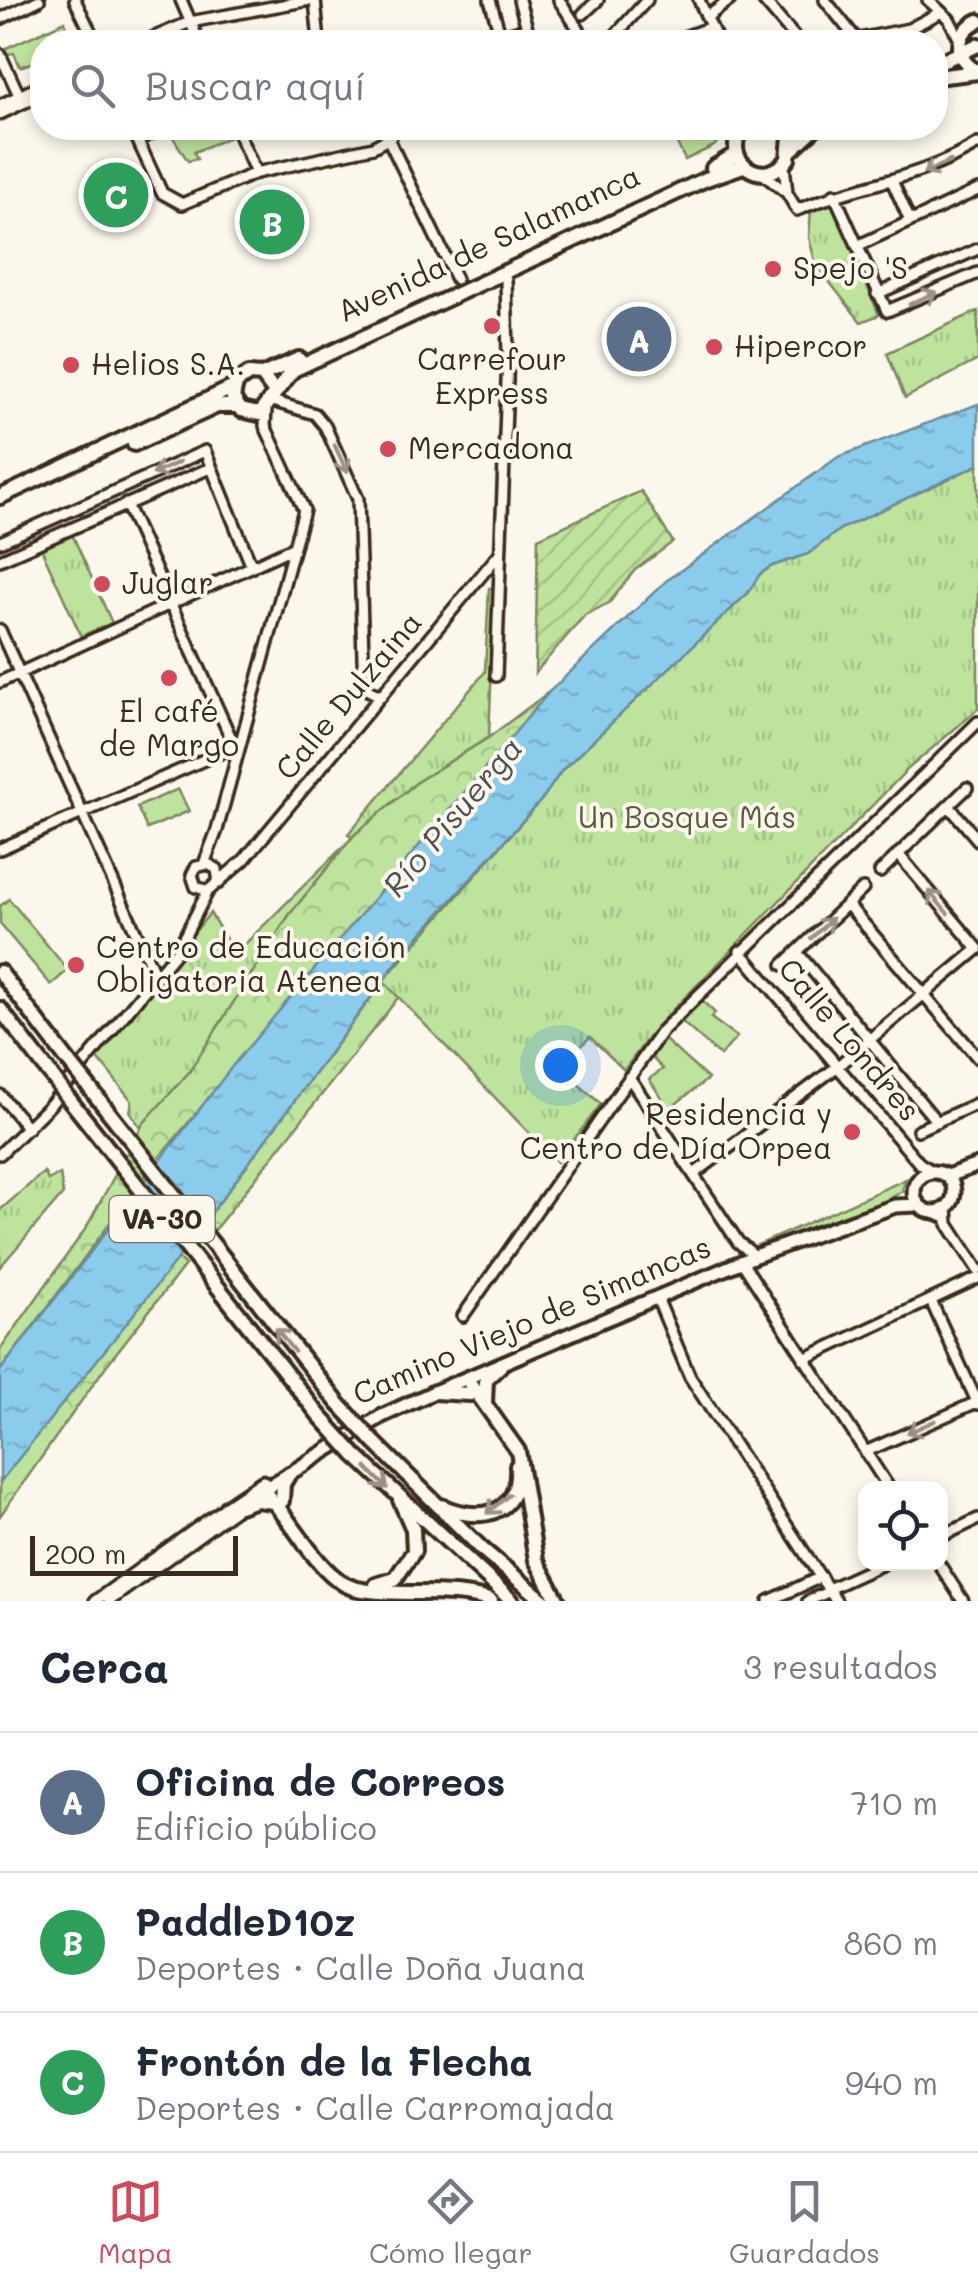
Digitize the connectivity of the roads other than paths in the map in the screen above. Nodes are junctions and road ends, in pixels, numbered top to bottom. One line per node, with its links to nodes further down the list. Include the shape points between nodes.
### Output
1 (39, 0): 17 (street)
2 (75, 0): 21 (street)
3 (181, 0): 18 (street)
4 (313, 0): 18 (street); 24 (street)
5 (490, 0): 25 (street)
6 (519, 0): 26 (street, via 529,26)
7 (559, 0): 27 (street)
8 (598, 0): 15 (street)
9 (647, 0): 28 (street)
10 (699, 0): 19 (street)
11 (730, 0): 19 (street)
12 (763, 0): 31 (street)
13 (825, 0): 32 (street)
14 (928, 0): 16 (street)
15 (583, 14)
16 (945, 16): 20 (street); 33 (street); 36 (street)
17 (0, 19)
18 (190, 22): 22 (street); 23 (street)
19 (709, 22): 29 (street); 30 (street)
20 (976, 22): 36 (highway)
21 (87, 30)
22 (171, 30)
23 (194, 30)
24 (318, 30)
25 (499, 30)
26 (514, 30)
27 (579, 30)
28 (620, 30)
29 (694, 30)
30 (713, 30)
31 (789, 30)
32 (849, 30)
33 (904, 30)
34 (978, 45): 36 (highway)
35 (0, 54): 41 (street)
36 (954, 54): 37 (highway); 38 (highway)
37 (978, 54)
38 (978, 72): 39 (highway)
39 (948, 74)
40 (30, 90): 41 (street)
41 (20, 95): 43 (street)
42 (30, 100): 44 (street)
43 (0, 104)
44 (0, 114)
45 (138, 140): 56 (street, via 162,193 173,202 192,203)
46 (241, 140): 56 (street)
47 (385, 140): 56 (street)
48 (391, 140): 66 (street)
49 (736, 140): 54 (highway)
50 (788, 140): 53 (highway)
51 (802, 140): 53 (highway)
52 (978, 144): 58 (street, one-way to 58, via 946,164)
53 (791, 150): 55 (highway)
54 (740, 160): 57 (highway); 69 (highway, Avenida de Salamanca); 71 (highway, Avenida de Salamanca, via 294,370)
55 (784, 165): 57 (highway); 60 (street)
56 (256, 173)
57 (763, 174): 60 (street)
58 (893, 182): 61 (street); 62 (street)
59 (978, 190): 62 (street)
60 (786, 194): 61 (street, via 797,210)
61 (834, 194): 63 (street)
62 (910, 221): 63 (street)
63 (857, 246): 68 (street)
64 (978, 249): 68 (street)
65 (978, 273): 68 (street, one-way to 65, via 892,313)
66 (456, 279)
67 (506, 279): 80 (street)
68 (877, 294)
69 (262, 375): 70 (highway, Avenida de Salamanca, via 249,374); 71 (highway)
70 (234, 387): 72 (highway); 75 (highway)
71 (270, 400): 72 (highway); 73 (street); 88 (street, one-way to 88, via 315,414 358,499)
72 (242, 409): 73 (street); 77 (highway, via 217,406)
73 (265, 426): 79 (street, via 304,510)
74 (210, 468): 76 (street); 78 (street, one-way to 78, via 205,451); 82 (street)
75 (0, 497)
76 (126, 504): 81 (street); 83 (street)
77 (0, 506)
78 (0, 542)
79 (292, 548): 82 (street); 92 (street)
80 (500, 553): 86 (street); 89 (street, Calle Dulzaina)
81 (0, 560)
82 (252, 566): 83 (street)
83 (170, 603): 85 (street); 92 (street)
84 (0, 630): 85 (street)
85 (20, 673): 87 (street); 95 (street)
86 (496, 676)
87 (0, 682)
88 (364, 688): 89 (street); 90 (street)
89 (380, 696): 90 (street, Calle Dulzaina)
90 (369, 711): 100 (street, Calle Dulzaina)
91 (978, 722): 109 (street)
92 (238, 745): 95 (street); 99 (street)
93 (967, 788): 94 (street)
94 (949, 806): 96 (street); 98 (street)
95 (83, 813): 97 (street); 113 (street)
96 (978, 840)
97 (0, 849)
98 (898, 854): 101 (street); 108 (street, one-way to 98)
99 (211, 866): 100 (street); 102 (street); 103 (street, via 192,875)
100 (234, 869): 102 (street, Calle Dulzaina)
101 (880, 872)
102 (219, 883): 105 (street, Calle Dulzaina)
103 (196, 888): 105 (street); 106 (street)
104 (863, 889): 107 (street)
105 (208, 891): 106 (street)
106 (201, 904): 113 (street, via 194,926)
107 (847, 904): 110 (street, one-way to 107); 114 (street)
108 (978, 949): 114 (street)
109 (740, 951): 118 (street, Calle Londres); 119 (street)
110 (797, 952): 111 (street); 116 (street)
111 (783, 966)
112 (0, 972): 161 (highway, VA-30, one-way to 112, bridge, via 338,1403)
113 (156, 975): 123 (street)
114 (924, 994): 116 (street); 117 (street)
115 (0, 1009): 159 (highway, VA-30, one-way to 159, bridge, via 222,1296 319,1415)
116 (871, 1039): 118 (street); 122 (street)
117 (978, 1058)
118 (838, 1066): 127 (street, Calle Londres); 128 (street)
119 (629, 1077): 128 (street); 144 (street)
120 (0, 1095): 123 (street)
121 (978, 1103): 122 (street)
122 (937, 1122): 124 (street)
123 (28, 1128): 125 (street)
124 (918, 1130)
125 (0, 1154)
126 (973, 1168): 129 (main road); 130 (main road)
127 (924, 1170): 129 (main road); 131 (main road)
128 (694, 1174): 135 (street)
129 (947, 1176): 130 (main road)
130 (954, 1189): 134 (main road)
131 (913, 1190): 132 (main road); 133 (main road, Camino Viejo de Simancas)
132 (918, 1205): 133 (main road, Camino Viejo de Simancas); 134 (main road)
133 (894, 1206): 136 (main road, Camino Viejo de Simancas)
134 (946, 1213): 138 (street)
135 (738, 1242): 136 (street); 137 (street)
136 (755, 1256): 137 (main road, Camino Viejo de Simancas)
137 (739, 1262): 139 (main road, Camino Viejo de Simancas); 141 (main road, Camino Viejo de Simancas); 146 (street)
138 (978, 1270)
139 (703, 1274): 141 (main road); 143 (main road, Camino Viejo de Simancas)
140 (978, 1278): 142 (street)
141 (658, 1300): 143 (main road); 147 (main road, Camino Viejo de Simancas); 168 (street, via 690,1377)
142 (931, 1301): 146 (street); 152 (street)
143 (612, 1312): 145 (main road, Camino Viejo de Simancas)
144 (463, 1316)
145 (567, 1330): 148 (main road); 151 (main road, Camino Viejo de Simancas)
146 (804, 1359): 155 (street)
147 (500, 1366): 148 (main road, Camino Viejo de Simancas); 153 (highway, via 486,1379)
148 (467, 1379): 149 (main road, Camino Viejo de Simancas); 150 (highway); 151 (main road); 153 (highway)
149 (434, 1392): 150 (highway); 156 (main road, Camino Viejo de Simancas)
150 (470, 1394): 161 (highway, one-way to 161, via 507,1443 516,1484 502,1506 480,1517)
151 (406, 1396): 154 (main road, Camino Viejo de Simancas)
152 (977, 1403): 155 (street, one-way to 155)
153 (486, 1405): 176 (highway, via 518,1451 536,1560)
154 (366, 1416): 158 (main road); 162 (main road, Camino Viejo de Simancas)
155 (865, 1452): 157 (street)
156 (289, 1474): 158 (main road, Camino Viejo de Simancas); 160 (highway)
157 (885, 1481)
158 (266, 1488): 160 (highway); 162 (main road, Camino Viejo de Simancas)
159 (400, 1500): 160 (highway, via 414,1551 395,1579 372,1585 337,1570); 174 (highway, VA-30)
160 (278, 1502): 162 (highway); 173 (highway, via 331,1572 354,1588 455,1591)
161 (434, 1504): 175 (highway, VA-30)
162 (233, 1506): 165 (street, Camino Viejo de Simancas); 169 (street, Camino Viejo de Simancas)
163 (978, 1520): 164 (street)
164 (948, 1533)
165 (163, 1551): 171 (street, Camino Viejo de Simancas); 171 (street)
166 (868, 1571): 170 (street)
167 (944, 1571): 180 (street)
168 (821, 1578): 170 (street); 177 (street)
169 (131, 1584): 171 (street, Camino Viejo de Simancas); 172 (street)
170 (829, 1590): 178 (street); 179 (street)
171 (105, 1600)
172 (127, 1601)
173 (492, 1601)
174 (512, 1601)
175 (544, 1601)
176 (558, 1601)
177 (769, 1601)
178 (808, 1601)
179 (836, 1601)
180 (964, 1601)

